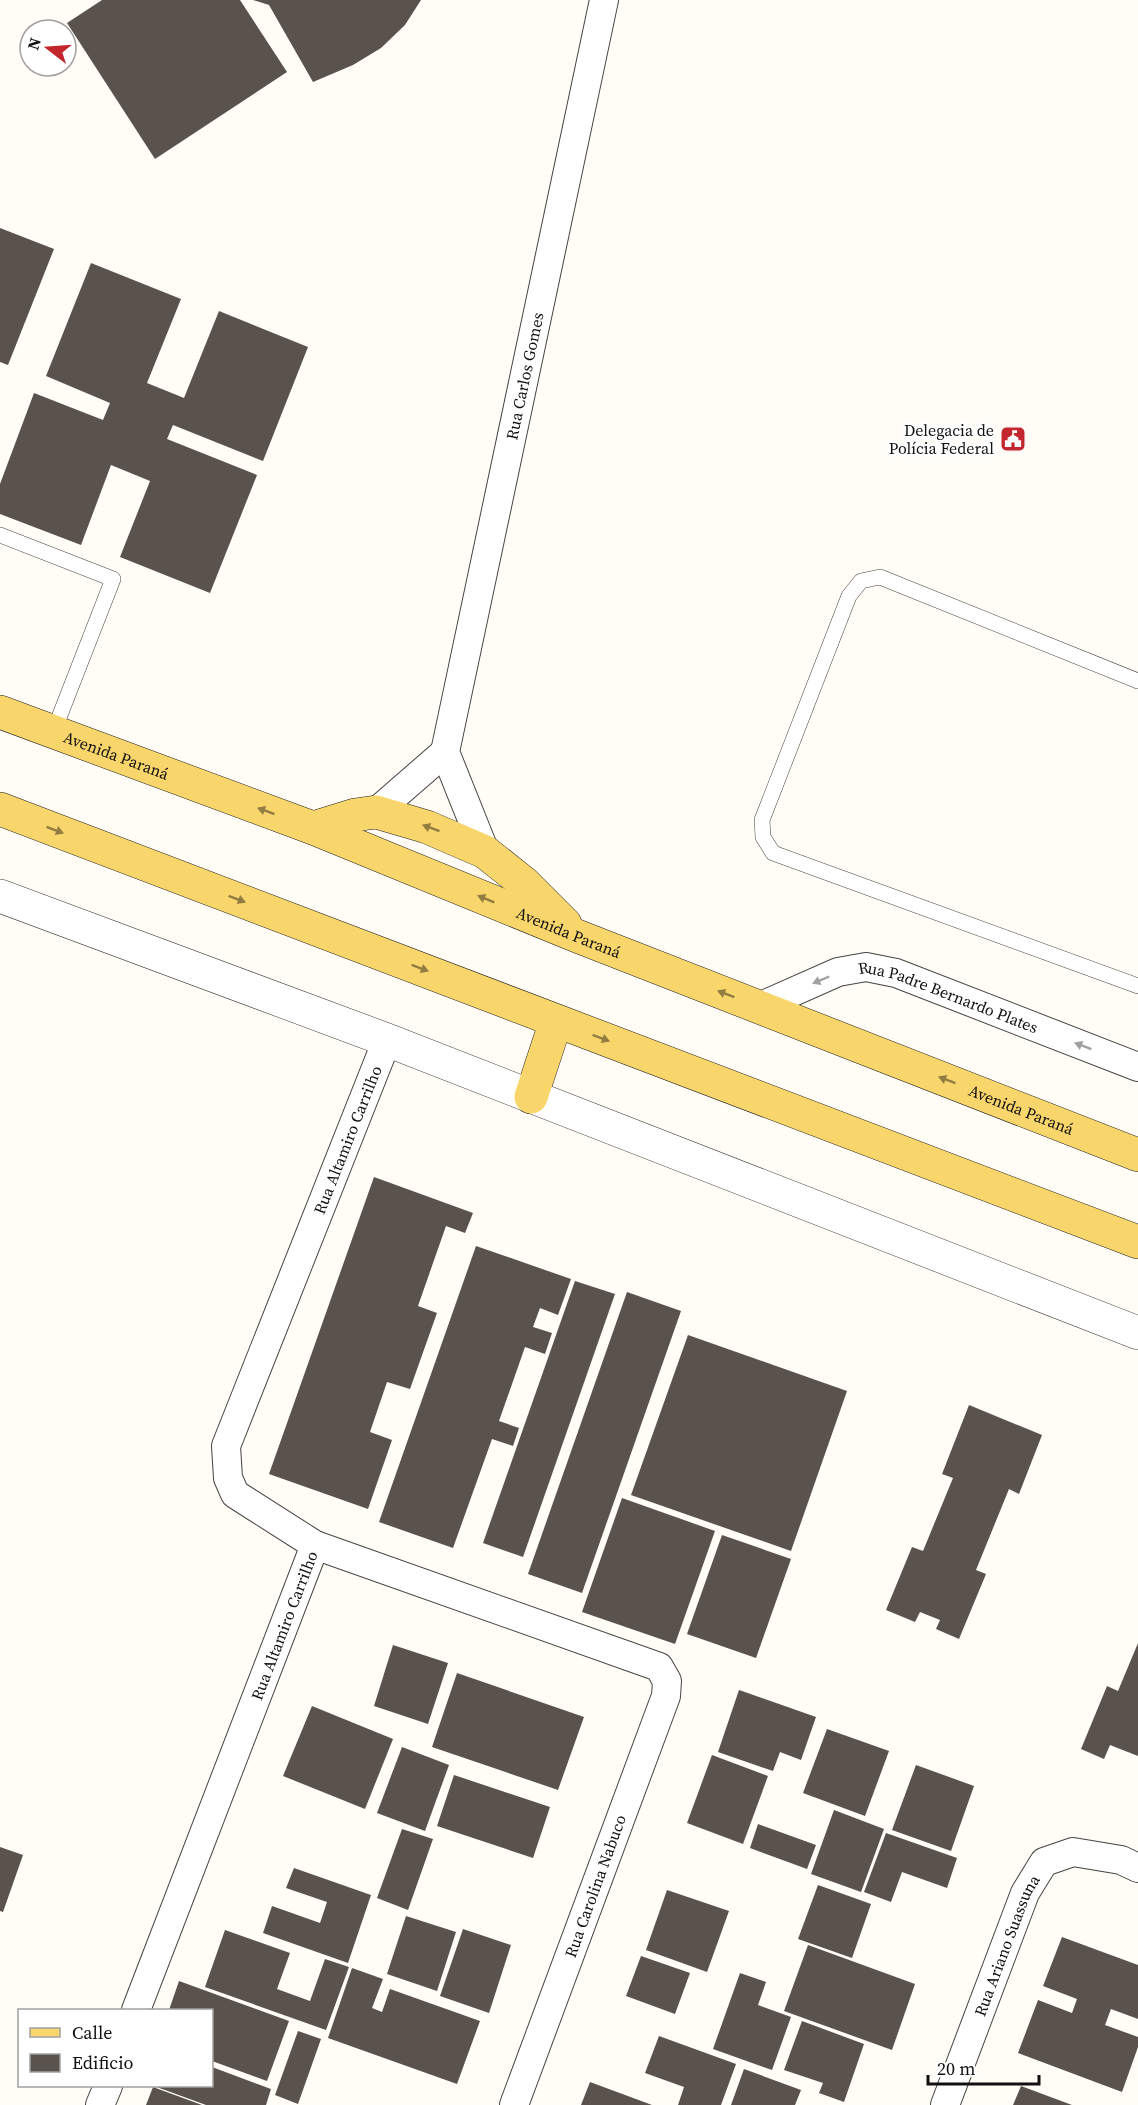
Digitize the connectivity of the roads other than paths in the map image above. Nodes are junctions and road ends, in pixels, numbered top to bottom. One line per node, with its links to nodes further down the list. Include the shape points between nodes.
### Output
1 (604, 0): 6 (street, Rua Carlos Gomes)
2 (0, 535): 5 (lane, via 113,579)
3 (1138, 681): 13 (lane, via 880,577 861,581 849,596 762,819 764,837 773,853)
4 (0, 712): 5 (main road, Avenida Paraná)
5 (53, 733): 9 (main road, Avenida Paraná, one-way to 5)
6 (445, 752): 8 (street); 10 (street)
7 (0, 809): 15 (main road, one-way to 15)
8 (376, 812): 9 (main road); 10 (main road, one-way to 8, via 427,827)
9 (313, 828): 12 (main road, Avenida Paraná, one-way to 9)
10 (485, 852): 12 (main road, via 524,883)
11 (0, 896): 16 (street)
12 (577, 936): 14 (main road, Avenida Paraná, one-way to 12)
13 (1138, 986)
14 (759, 1007): 17 (street, Rua Padre Bernardo Plates, one-way to 14, via 896,973 866,967 838,972); 19 (main road, Avenida Paraná, one-way to 14)
15 (556, 1021): 18 (main road); 20 (main road, one-way to 20)
16 (387, 1040): 18 (street); 22 (street, Rua Altamiro Carrilho, via 226,1446 228,1478 235,1494)
17 (1138, 1067)
18 (531, 1097): 21 (street)
19 (1138, 1155)
20 (1138, 1242)
21 (1138, 1333)
22 (315, 1545): 24 (street, Rua Altamiro Carrilho); 27 (street, Rua Carolina Nabuco, via 659,1666 667,1681 666,1696)
23 (1130, 1864): 28 (street, Rua Ariano Suassuna, via 1073,1852 1044,1862 1025,1893)
24 (136, 2009)
25 (107, 2087): 26 (street)
26 (100, 2105)
27 (514, 2105)
28 (945, 2105)

